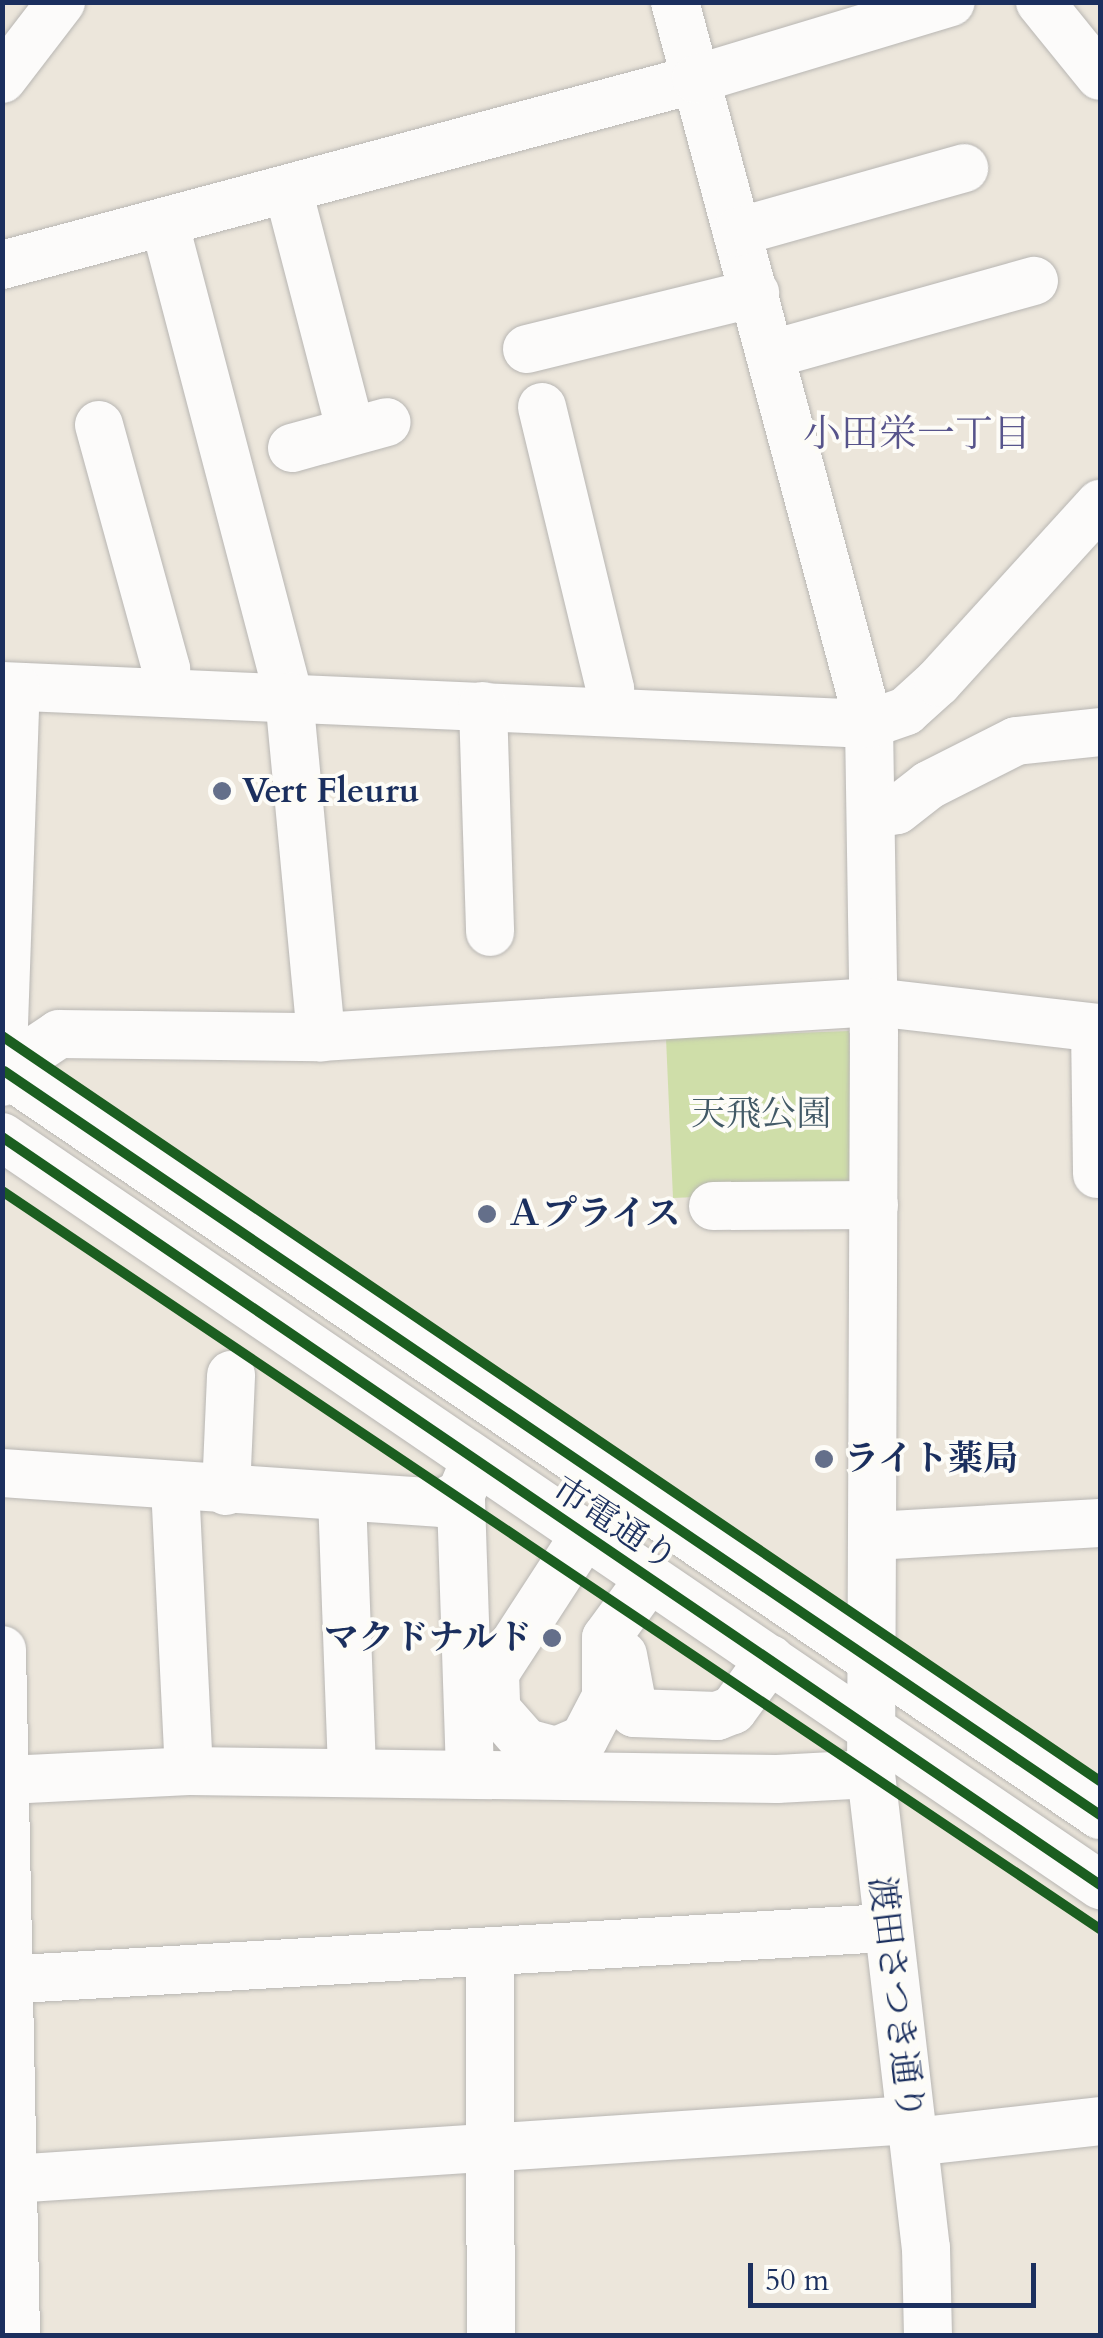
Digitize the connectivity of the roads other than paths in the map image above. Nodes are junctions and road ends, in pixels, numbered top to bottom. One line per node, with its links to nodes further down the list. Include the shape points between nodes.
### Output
1 (62, 2): 7 (street)
2 (675, 2): 6 (street, 渡田さつき通り)
3 (951, 2): 6 (street)
4 (1040, 2): 5 (street)
5 (1100, 76)
6 (696, 79): 9 (street); 11 (street, 渡田さつき通り)
7 (2, 80)
8 (964, 168): 11 (street)
9 (288, 190): 10 (street); 19 (street, via 369,427)
10 (165, 224): 12 (street); 23 (street)
11 (737, 232): 14 (street, 渡田さつき通り)
12 (2, 264)
13 (1034, 281): 16 (street)
14 (755, 293): 15 (street); 16 (street, 渡田さつき通り)
15 (527, 350)
16 (772, 354): 26 (street, 渡田さつき通り)
17 (542, 407): 25 (street)
18 (99, 425): 22 (street, via 166,668)
19 (292, 448)
20 (1100, 504): 26 (street, via 938,682 906,712)
21 (10, 686): 22 (street); 33 (street)
22 (166, 691): 23 (street)
23 (289, 697): 24 (street); 32 (street)
24 (483, 706): 25 (street); 29 (street)
25 (610, 712): 26 (street)
26 (869, 724): 28 (street, 渡田さつき通り)
27 (1100, 732): 28 (street, via 1016,741 929,785 897,810)
28 (874, 814): 30 (street, 渡田さつき通り)
29 (490, 932)
30 (874, 1002): 31 (street); 32 (street); 36 (street, 渡田さつき通り)
31 (1098, 1028): 35 (street)
32 (321, 1036): 33 (street, via 59,1034)
33 (3, 1075): 39 (street, 市電通り)
34 (2, 1137): 41 (street, 市電通り)
35 (1096, 1174)
36 (874, 1205): 37 (street); 47 (street, 渡田さつき通り)
37 (713, 1206)
38 (230, 1375): 43 (street)
39 (539, 1435): 51 (street, 市電通り); 52 (street, via 634,1532 847,1678)
40 (2, 1473): 42 (street)
41 (468, 1478): 44 (street, via 442,1503); 46 (street, 市電通り); 55 (street)
42 (175, 1486): 43 (street); 53 (street)
43 (226, 1491): 44 (street)
44 (342, 1497): 54 (street)
45 (1100, 1523): 47 (street)
46 (584, 1536): 48 (street, 市電通り); 48 (street, via 495,1673 496,1710 526,1743 556,1750 590,1730 606,1697 606,1638)
47 (874, 1536): 51 (street, 渡田さつき通り)
48 (656, 1584): 50 (street, 市電通り); 50 (street, via 624,1644 634,1713 716,1716 732,1710)
49 (2, 1650): 57 (street)
50 (770, 1660): 52 (street, 市電通り)
51 (870, 1660): 52 (street, 渡田さつき通り); 58 (street, 市電通り); 59 (street, via 897,1726)
52 (870, 1725): 56 (street, 渡田さつき通り); 60 (street, 市電通り)
53 (189, 1770): 54 (street); 57 (street)
54 (352, 1770): 55 (street)
55 (470, 1772): 56 (street, via 776,1779)
56 (870, 1774): 61 (street, 渡田さつき通り)
57 (6, 1780): 63 (street)
58 (1100, 1815)
59 (1100, 1863)
60 (1100, 1886)
61 (886, 1928): 62 (street); 65 (street, 渡田さつき通り)
62 (490, 1954): 63 (street); 66 (street)
63 (6, 1980): 67 (street)
64 (1100, 2120): 65 (street)
65 (912, 2131): 66 (street); 70 (street, 渡田さつき通り)
66 (492, 2150): 67 (street); 69 (street)
67 (12, 2179): 68 (street)
68 (16, 2336)
69 (491, 2336)
70 (928, 2336)

